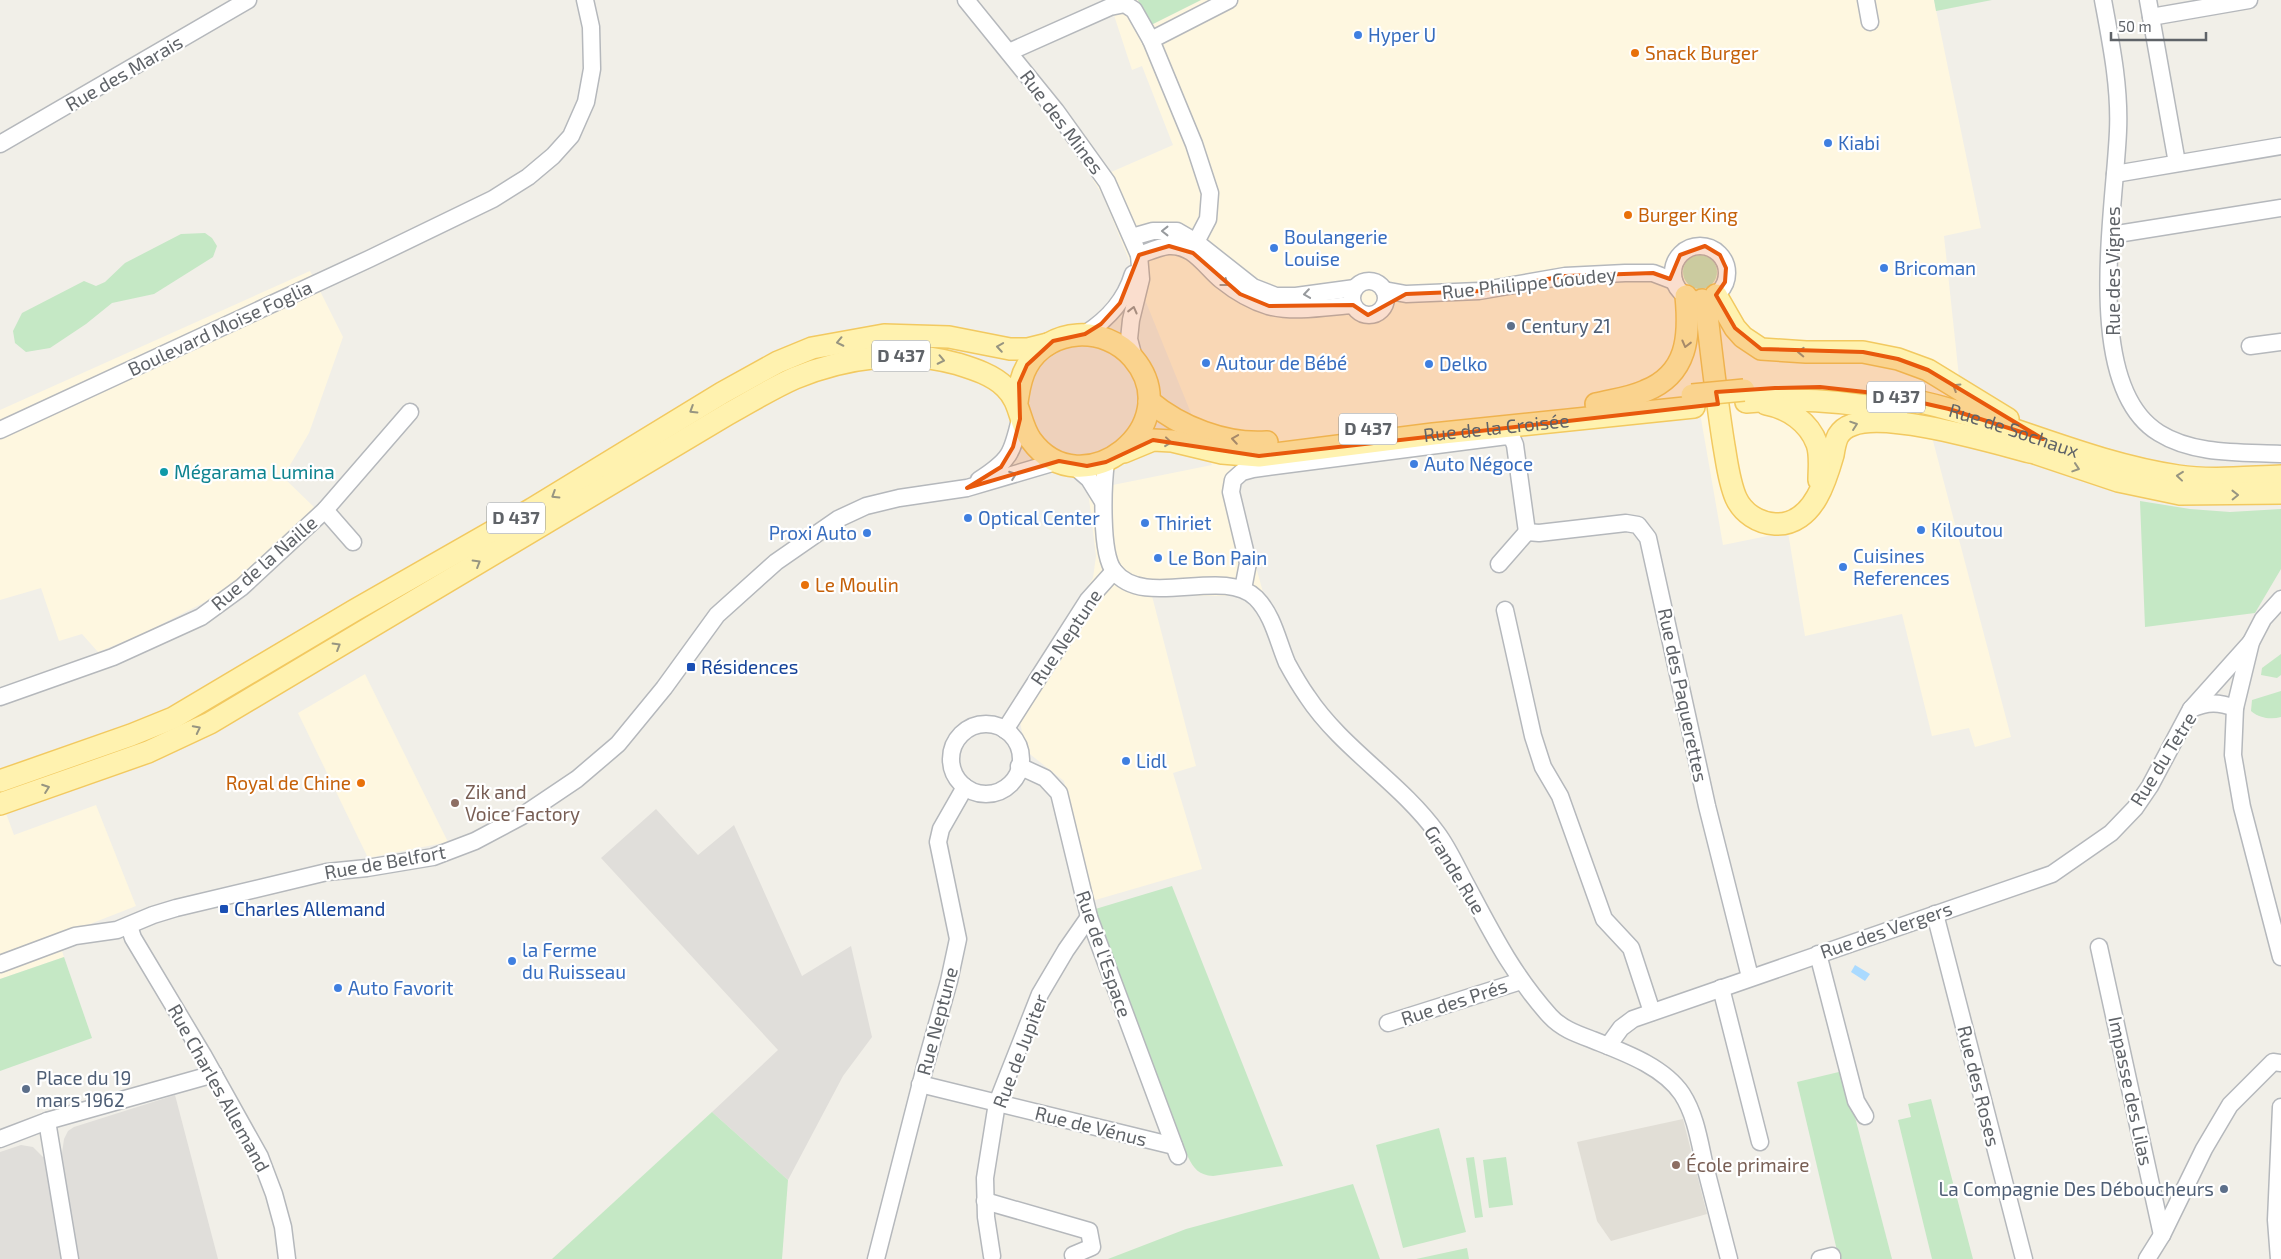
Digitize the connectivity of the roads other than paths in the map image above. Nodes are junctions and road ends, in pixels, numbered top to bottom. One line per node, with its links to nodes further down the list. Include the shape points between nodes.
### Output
1 (248, 0): 13 (street, Rue des Marais)
2 (585, 0): 39 (street, Boulevard Moise Foglia, via 591,27 592,69 586,102 571,136 528,177 440,224)
3 (966, 0): 12 (street, Rue des Mines)
4 (1229, 0): 11 (street)
5 (1866, 0): 10 (street)
6 (2104, 0): 16 (street, Rue des Vignes, via 2116,77 2118,130)
7 (2148, 0): 9 (street)
8 (2249, 0): 9 (street)
9 (2151, 17): 15 (street)
10 (1870, 22)
11 (1151, 40): 12 (street, via 1134,10 1125,4 1110,7); 20 (street, via 1194,144 1210,194 1208,220)
12 (1009, 52): 19 (street, Rue des Mines, via 1107,182)
13 (0, 144)
14 (2281, 146): 15 (street)
15 (2177, 163): 16 (street)
16 (2115, 174): 18 (street, Rue des Vignes)
17 (2281, 208): 18 (street)
18 (2111, 235): 41 (street, Rue des Vignes, via 2111,338 2117,370 2138,415 2158,433 2182,445)
19 (1132, 237): 20 (street, one-way to 19, via 1177,231 1153,231); 21 (street, Rue des Mines)
20 (1196, 242): 24 (street, one-way to 20, via 1276,296 1253,287)
21 (1139, 256): 27 (street, one-way to 27, via 1169,246 1194,253 1219,279 1240,294 1268,306); 28 (street, via 1130,286 1120,303); 32 (street, Rue des Mines, one-way to 21, via 1129,339 1140,279)
22 (1675, 262): 23 (street, Rue Philippe Goudey); 25 (street); 25 (street, via 1687,249 1696,246 1704,246 1720,255 1727,274 1721,289)
23 (1653, 273): 25 (street, Rue Philippe Goudey); 26 (street, Rue Philippe Goudey, via 1565,276 1480,292)
24 (1355, 288): 26 (street, via 1370,280 1379,284); 27 (street)
25 (1694, 293): 36 (main road, one-way to 36, via 1687,346 1676,368 1664,381 1645,392); 40 (main road, one-way to 25, via 2005,418 1928,370 1898,359 1863,352 1761,349); 47 (main road, via 1707,315 1730,477 1744,510 1763,522 1793,522 1807,512)
26 (1385, 296): 27 (street, via 1379,312 1368,316)
27 (1353, 305)
28 (1085, 334): 30 (main road, via 1068,336); 32 (main road, via 1112,341)
29 (2281, 342): 31 (street)
30 (1049, 344): 37 (main road, via 1027,365 1020,383); 64 (main road, D 437, one-way to 64, via 1010,349 949,338 884,335 812,348 778,362 722,392 532,510 172,718)
31 (2250, 346)
32 (1134, 358): 34 (main road, via 1142,371)
33 (1745, 396): 35 (main road, D 437, bridge); 40 (main road, Rue de Sochaux / D 437, via 1843,402 1926,416); 40 (main road, Rue de Sochaux / D 437, via 1820,387 1883,394 1949,409); 47 (main road, via 1779,406 1810,430 1818,445)
34 (1149, 401): 36 (main road, D 437, one-way to 34, via 1258,442 1217,436 1177,422); 42 (main road, via 1145,421 1136,439)
35 (1693, 401): 36 (main road, D 437); 42 (main road, Rue de la Croisée / D 437, one-way to 35, via 1153,440 1172,441 1222,453 1259,456)
36 (1596, 404)
37 (1019, 410): 43 (main road, via 1034,444); 45 (street, via 1013,447 1001,466); 66 (main road, D 437, one-way to 37, via 148,752 210,723 728,414 795,378 833,365 872,358 907,356 939,359 972,368 997,380)
38 (410, 412): 49 (street, Rue de la Naille)
39 (0, 430)
40 (2037, 446): 44 (main road, Rue de Sochaux / D 437, one-way to 40, via 2179,476); 46 (main road, Rue de Sochaux / D 437, one-way to 46, via 2118,481 2180,494); 47 (main road, one-way to 40, via 1838,436 1844,429 1870,421)
41 (2281, 454)
42 (1114, 458): 43 (main road, via 1087,466); 48 (street)
43 (1066, 463): 45 (street, one-way to 43); 48 (street, via 1089,479)
44 (2281, 476)
45 (967, 488): 70 (street, Rue de Belfort, via 866,506 838,520 776,562 717,615 618,744 577,779 522,816 476,841 433,857 327,872 224,896 153,914)
46 (2281, 493)
47 (1818, 496)
48 (1102, 500): 53 (street, via 1108,557)
49 (325, 510): 51 (street); 59 (street, Rue de la Naille, via 242,587 201,617 113,657)
50 (1527, 532): 52 (street); 54 (street, via 1515,444 1508,436 1253,469 1242,472 1233,480 1231,492 1248,563); 75 (street, Rue des Paquerettes, via 1539,534 1626,523 1638,525 1648,538)
51 (353, 542)
52 (1500, 564)
53 (1114, 571): 54 (street, via 1128,582 1147,587); 62 (street, Rue Neptune, via 1088,600)
54 (1243, 589): 76 (street, Grande Rue, via 1257,599 1288,665 1325,720 1436,831)
55 (2281, 599): 57 (street, via 2263,619)
56 (1506, 610): 78 (street, via 1533,736 1543,767 1560,796 1604,919 1630,948)
57 (2251, 642): 58 (street); 60 (street)
58 (2206, 690): 60 (street, via 2225,687); 61 (street)
59 (0, 697)
60 (2237, 700): 61 (street, Rue du Tetre, via 2208,702); 73 (street, via 2233,756 2236,780)
61 (2191, 708): 67 (street, Rue du Tetre, via 2135,808 2110,833)
62 (1004, 730): 63 (street, via 1016,743); 65 (street, via 993,725 976,726 961,735 954,744 952,768)
63 (1020, 766): 65 (street, via 1016,776 1002,790 983,794); 69 (street, Rue de l'Espace, via 1045,778 1059,792)
64 (0, 781)
65 (965, 787): 83 (street, Rue Neptune, via 941,829 938,842 958,939)
66 (0, 804)
67 (2052, 874): 68 (street, Rue des Vergers)
68 (1935, 914): 72 (street, Rue des Vergers); 101 (street, Rue des Roses)
69 (1088, 917): 84 (street, Rue de Jupiter, via 1040,994); 90 (street, Rue de l'Espace)
70 (130, 926): 74 (street, Rue de Belfort, via 75,936); 82 (street, Rue Charles Allemand, via 133,938)
71 (2099, 947): 92 (street, Impasse des Lilas)
72 (1818, 954): 75 (street, Rue des Vergers); 86 (street, via 1856,1101)
73 (2281, 957)
74 (0, 964)
75 (1750, 977): 77 (street, Rue des Vergers)
76 (1520, 981): 79 (street, Rue des Prés); 80 (street, Grande Rue, via 1564,1029)
77 (1721, 988): 78 (street, Rue des Vergers); 89 (street)
78 (1652, 1012): 80 (street, Rue des Vergers, via 1621,1028)
79 (1388, 1023)
80 (1608, 1046): 98 (street, Grande Rue, via 1648,1065 1681,1093 1693,1117)
81 (2281, 1063): 92 (street, via 2273,1062 2230,1105 2204,1149)
82 (214, 1074): 87 (street); 96 (street, Rue Charles Allemand, via 260,1157 274,1194)
83 (920, 1084): 84 (street, Rue de Vénus); 97 (street, Rue Neptune)
84 (996, 1103): 90 (street, Rue de Vénus); 91 (street, Rue de Jupiter, via 984,1178)
85 (2281, 1108): 103 (street, via 2276,1220)
86 (1866, 1116)
87 (48, 1121): 88 (street); 95 (street)
88 (0, 1139)
89 (1760, 1142)
90 (1176, 1151)
91 (985, 1201): 93 (street, via 1090,1231 1092,1248); 94 (street, Rue de Jupiter)
92 (2162, 1235): 102 (street)
93 (1073, 1255)
94 (992, 1256)
95 (70, 1259)
96 (288, 1259)
97 (876, 1259)
98 (1729, 1259)
99 (1820, 1259): 100 (street, via 1832,1256)
100 (1832, 1259)
101 (2024, 1259)
102 (2147, 1259)
103 (2279, 1259)

